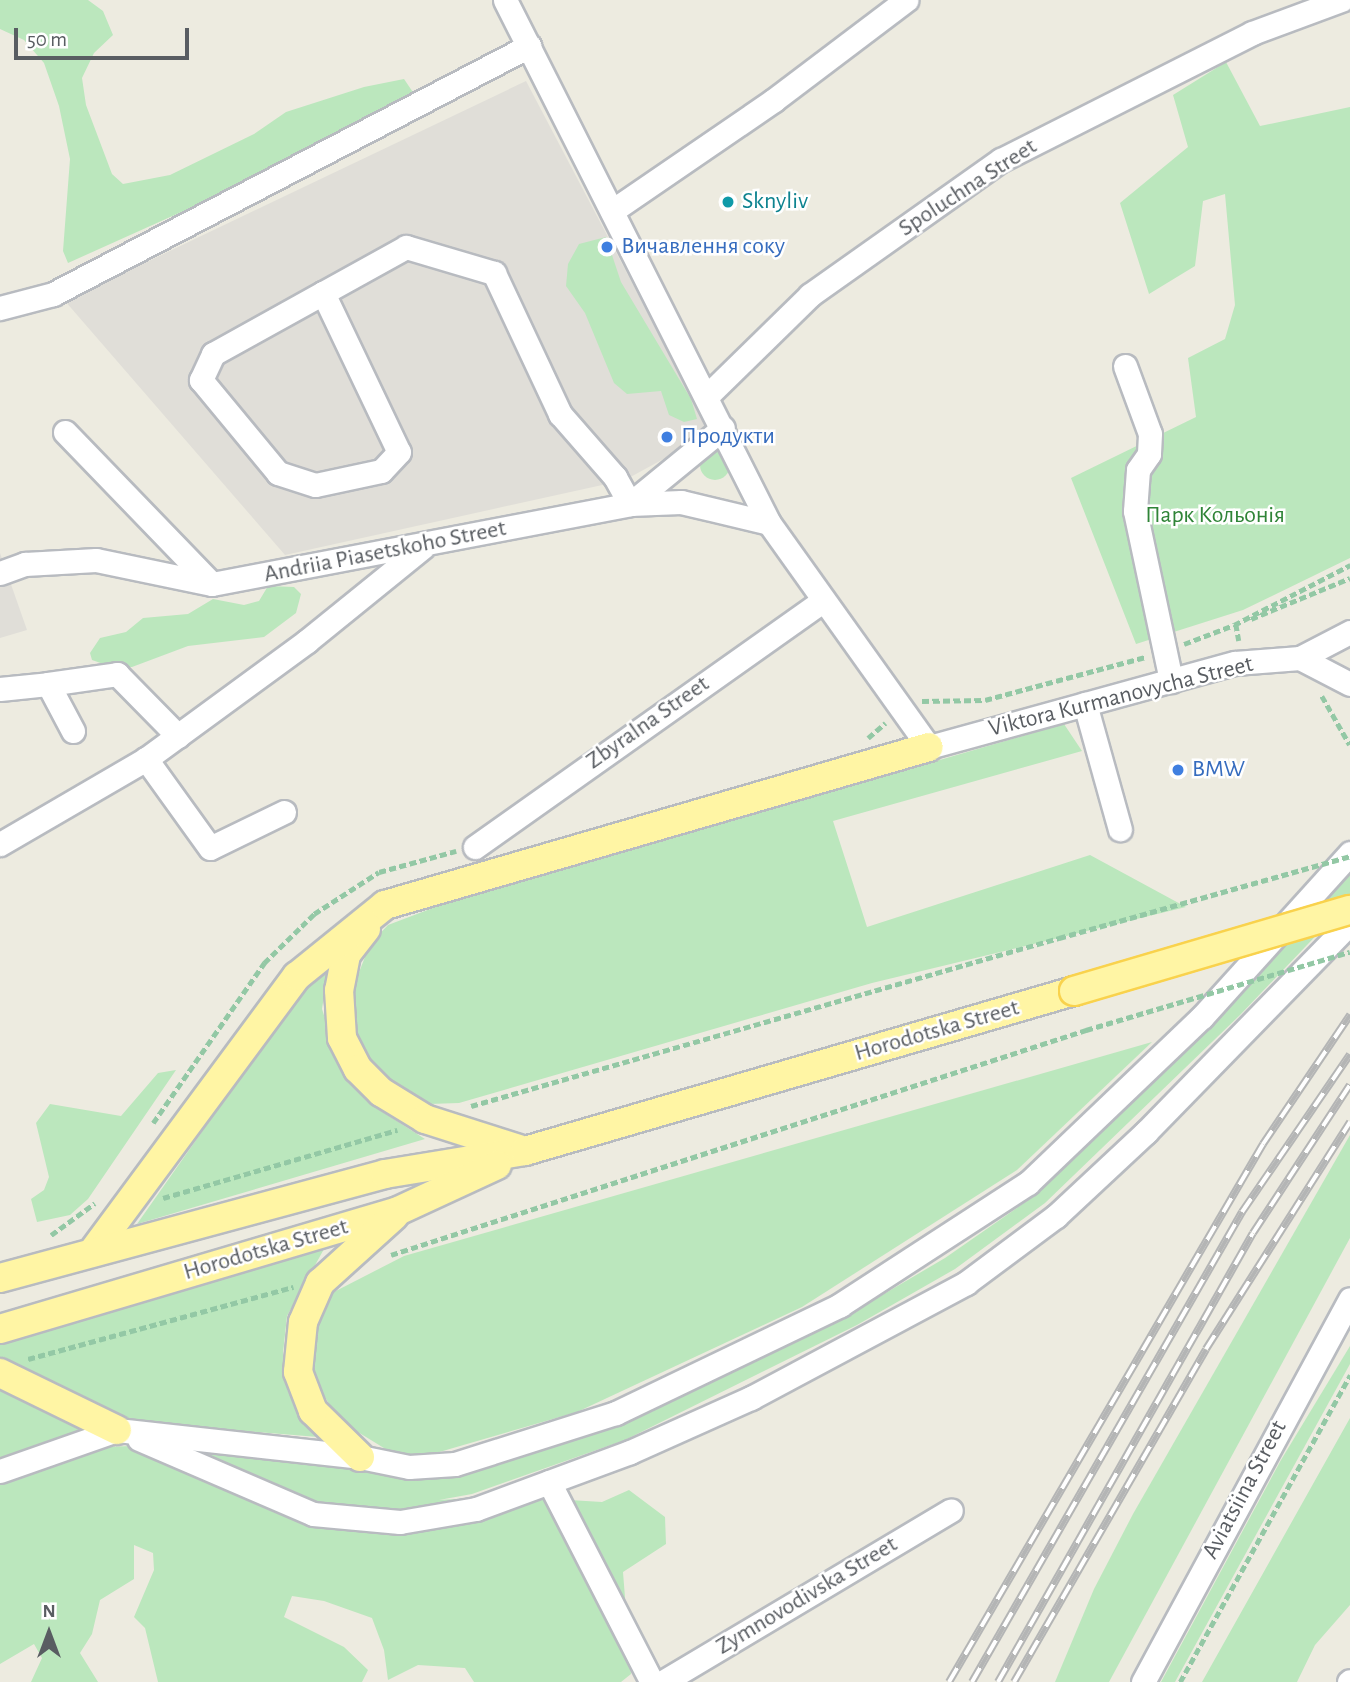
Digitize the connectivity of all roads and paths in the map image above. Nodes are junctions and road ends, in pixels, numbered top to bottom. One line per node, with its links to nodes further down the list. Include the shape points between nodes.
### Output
1 (505, 0): 4 (street)
2 (906, 0): 5 (street, via 774,100)
3 (1341, 0): 9 (street, Spoluchna Street, via 1252,33 1001,160 810,295)
4 (529, 46): 5 (street); 7 (street, via 52,294)
5 (612, 211): 9 (street)
6 (323, 293): 6 (street, via 213,354 201,380 278,473 315,485 381,471 399,452); 12 (street, via 407,247 494,273 560,414 615,477)
7 (0, 307)
8 (1125, 366): 22 (street, via 1150,434 1149,454 1138,470 1135,511)
9 (707, 396): 10 (street)
10 (723, 428): 12 (street); 13 (street)
11 (65, 432): 18 (street)
12 (629, 504): 13 (street, Andriia Piasetskoho Street, via 681,502); 14 (street, Andriia Piasetskoho Street)
13 (769, 523): 19 (street)
14 (425, 546): 18 (street, Andriia Piasetskoho Street); 33 (street)
15 (1350, 565): 20 (path)
16 (0, 573): 18 (street, Andriia Piasetskoho Street, via 25,564 96,560)
17 (1350, 578): 20 (path)
18 (212, 584)
19 (823, 601): 35 (street); 40 (street, Zbyralna Street)
20 (1234, 625): 22 (path); 24 (path)
21 (1350, 632): 23 (street, Viktora Kurmanovycha Street)
22 (1164, 652): 25 (street); 30 (path, via 985,700)
23 (1300, 659): 24 (street, Viktora Kurmanovycha Street); 27 (street)
24 (1246, 662): 25 (street, Viktora Kurmanovycha Street)
25 (1171, 681): 31 (street, Viktora Kurmanovycha Street)
26 (48, 684): 28 (street); 32 (street); 33 (street, via 117,674)
27 (1350, 684)
28 (0, 689)
29 (1318, 689): 34 (path)
30 (916, 702)
31 (1085, 704): 35 (street, Viktora Kurmanovycha Street); 38 (street)
32 (73, 731)
33 (178, 736): 36 (street)
34 (1350, 745)
35 (929, 747): 42 (main road)
36 (146, 759): 37 (street, via 210,848); 39 (street)
37 (284, 812)
38 (1120, 829)
39 (0, 844)
40 (475, 846)
41 (1350, 855): 46 (path, bridge); 62 (street, via 1202,1017 1028,1184 840,1305 604,1417 455,1464 409,1467)
42 (385, 905): 48 (main road, via 346,955 339,990 342,1038 358,1069 381,1092 425,1119); 53 (main road, via 297,976)
43 (1350, 909): 48 (main road, Horodotska Street, bridge)
44 (1350, 923): 64 (street, via 1126,1151 1056,1216 966,1283 751,1398)
45 (1350, 952): 54 (path, bridge, via 1086,1030 403,1249)
46 (464, 1107)
47 (408, 1127): 50 (path)
48 (525, 1151): 51 (main road, Horodotska Street); 53 (main road, Horodotska Street, via 385,1174)
49 (103, 1197): 52 (path, via 56,1234)
50 (154, 1200)
51 (398, 1211): 58 (main road, Horodotska Street); 62 (main road, via 320,1283 303,1321 298,1372 313,1412)
52 (45, 1237)
53 (94, 1250): 55 (main road, Horodotska Street)
54 (382, 1260)
55 (0, 1278)
56 (305, 1283): 59 (path)
57 (1350, 1299): 68 (street, Aviatsiina Street)
58 (0, 1329)
59 (12, 1367): 61 (main road)
60 (1350, 1375): 69 (path)
61 (117, 1430): 62 (street); 63 (street); 64 (street, via 313,1514 400,1522 476,1509)
62 (360, 1457)
63 (0, 1471)
64 (549, 1482): 66 (street)
65 (951, 1510): 67 (street, Zymnovodivska Street)
66 (652, 1682)
67 (663, 1682)
68 (1143, 1682)
69 (1180, 1682)

